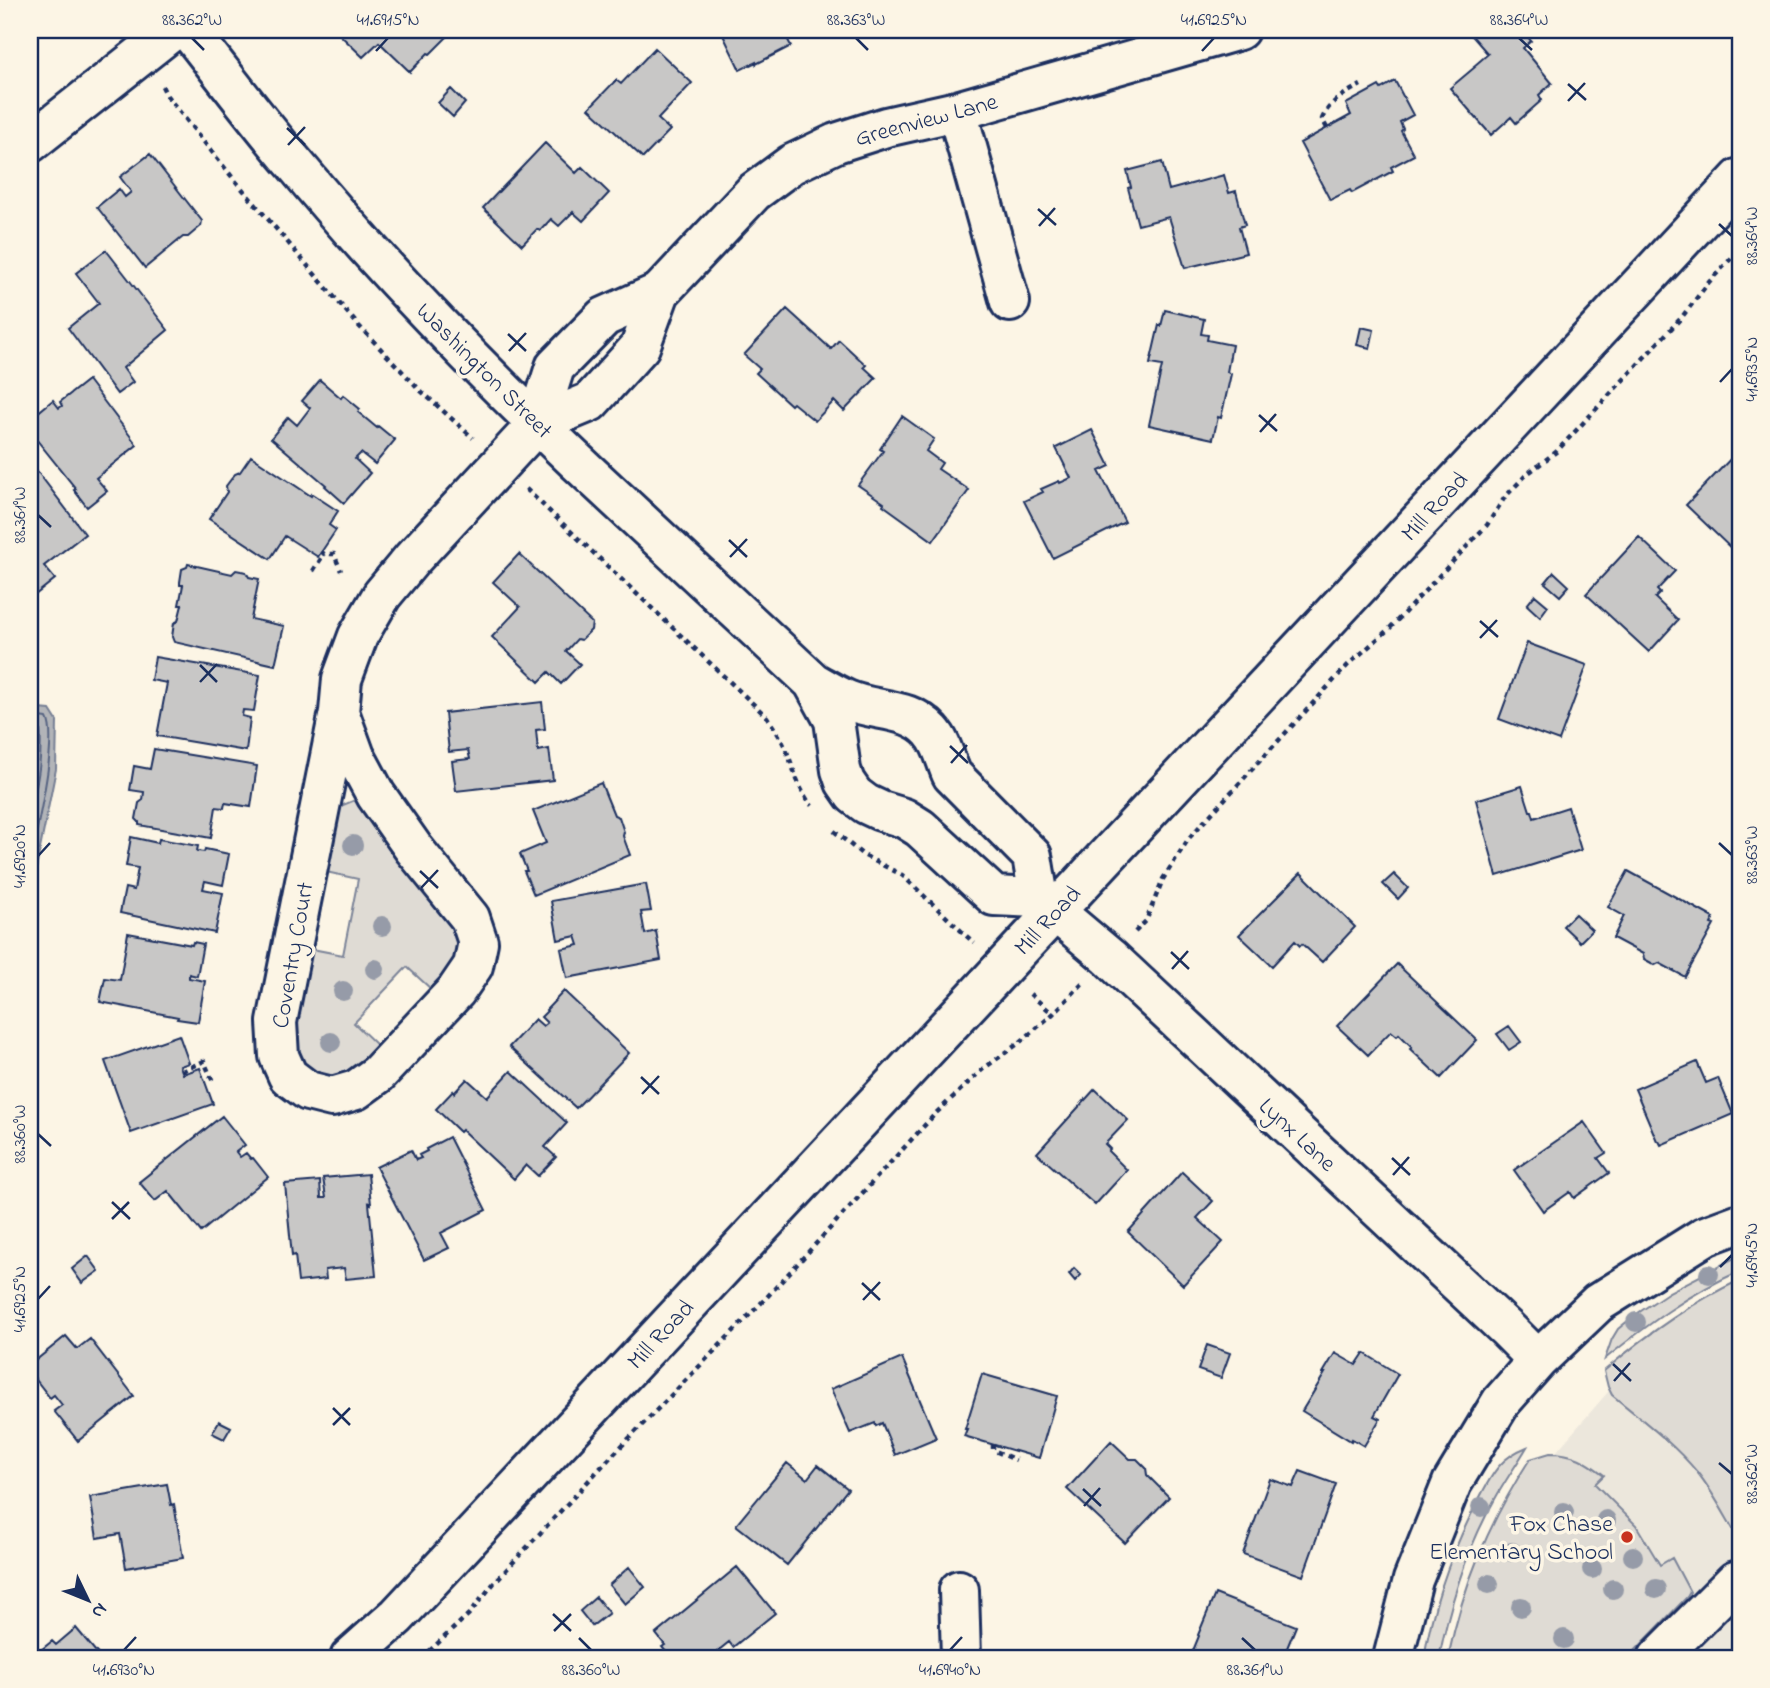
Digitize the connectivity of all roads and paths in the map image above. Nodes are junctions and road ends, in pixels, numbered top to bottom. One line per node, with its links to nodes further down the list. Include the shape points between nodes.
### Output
1 (173, 30): 8 (street)
2 (188, 30): 12 (street, Washington Street, via 293,163 403,288)
3 (1239, 30): 6 (street, Greenview Lane)
4 (157, 76): 13 (path, via 175,106 358,325)
5 (1361, 85): 7 (path, via 1325,111 1322,119)
6 (957, 111): 11 (street); 12 (street, Greenview Lane, via 836,143 792,164 754,192 660,292 604,317 555,367)
7 (1327, 128)
8 (30, 143)
9 (1740, 178): 21 (street, Mill Road)
10 (1740, 249): 22 (path, via 1556,452 1527,474 1487,525 1390,628 1348,664 1189,838 1163,879 1146,921)
11 (1010, 302)
12 (537, 424): 17 (street, Washington Street); 18 (street, Coventry Court, via 382,595 358,636 342,679)
13 (479, 444)
14 (521, 484): 19 (path, via 767,718)
15 (313, 571): 16 (path, via 323,553 334,554)
16 (341, 571)
17 (813, 682): 21 (street, Washington Street, via 847,701 915,718 930,729 952,775 1032,856); 21 (street, Washington Street, via 834,720 841,769 854,795 920,828 994,896)
18 (339, 712): 18 (street, Coventry Court, via 277,1022 279,1056 288,1076 308,1091 332,1097 356,1090 379,1074 456,991 473,966 478,942 470,918 376,795)
19 (815, 810)
20 (832, 830): 23 (path, via 863,855 902,875)
21 (1047, 905): 30 (street, Lynx Lane, via 1109,957); 35 (street, Mill Road, via 407,1606)
22 (1135, 931)
23 (972, 942)
24 (1083, 983): 26 (path)
25 (1028, 992): 26 (path)
26 (1053, 1014): 36 (path, via 983,1069 936,1114)
27 (182, 1071): 28 (path, via 204,1061)
28 (214, 1084)
29 (1740, 1223): 30 (street, via 1705,1236 1598,1303)
30 (1538, 1360): 38 (street, via 1501,1402 1452,1483 1413,1580)
31 (993, 1444): 32 (path, via 993,1450)
32 (1016, 1460)
33 (1735, 1581): 39 (street)
34 (959, 1590): 37 (street)
35 (350, 1658)
36 (422, 1658)
37 (961, 1658)
38 (1393, 1658)
39 (1658, 1658)

